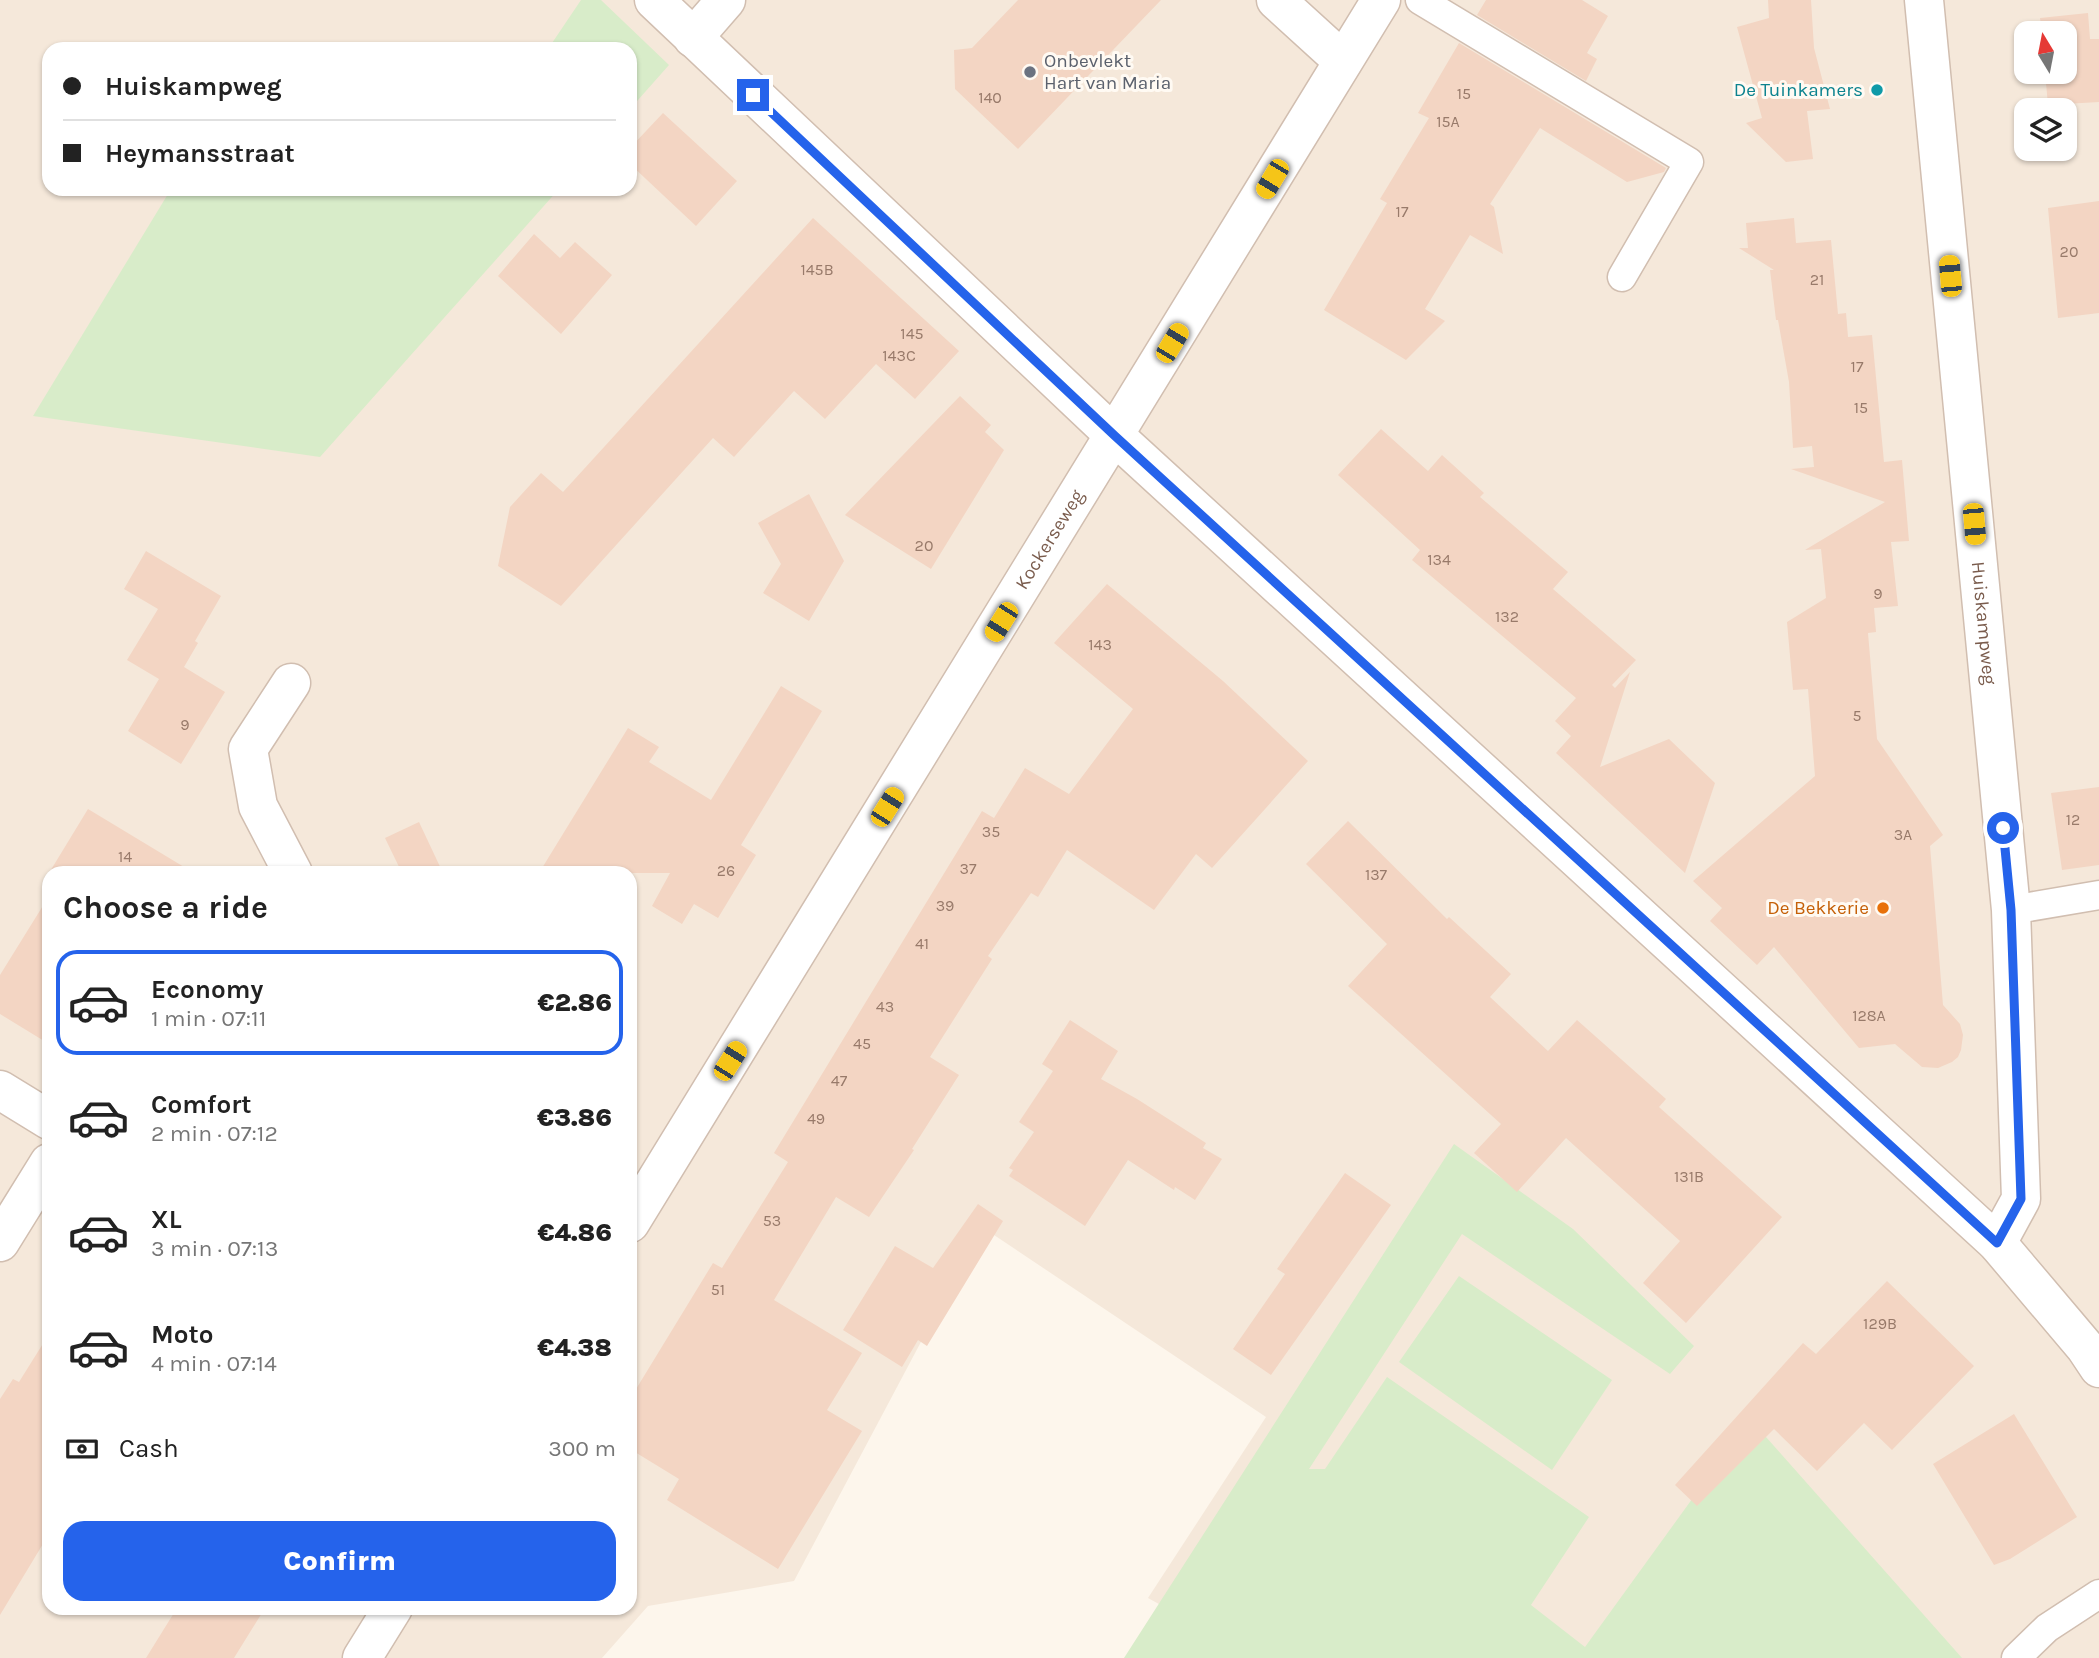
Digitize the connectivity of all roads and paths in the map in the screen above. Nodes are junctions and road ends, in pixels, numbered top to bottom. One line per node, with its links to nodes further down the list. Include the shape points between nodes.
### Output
1 (654, 0): 7 (street)
2 (726, 0): 7 (street)
3 (1276, 0): 8 (street)
4 (1381, 0): 8 (street, Kockerseweg)
5 (1420, 0): 9 (lane, via 1689,162)
6 (1924, 0): 14 (street, Huiskampweg)
7 (693, 38): 10 (street)
8 (1343, 61): 10 (street, Kockerseweg)
9 (1622, 277)
10 (1115, 436): 18 (street, Kockerseweg); 20 (street)
11 (291, 683): 12 (street, via 248,749 258,806)
12 (289, 866)
13 (2099, 895): 14 (lane)
14 (2011, 910): 20 (street, Huiskampweg, via 2021,1199)
15 (0, 1090): 16 (street)
16 (42, 1116)
17 (42, 1174): 19 (street)
18 (637, 1212)
19 (0, 1242)
20 (1997, 1243): 21 (street)
21 (2099, 1368)
22 (2099, 1594): 25 (lane, via 2047,1628)
23 (389, 1615): 24 (street)
24 (362, 1658)
25 (2016, 1658)

